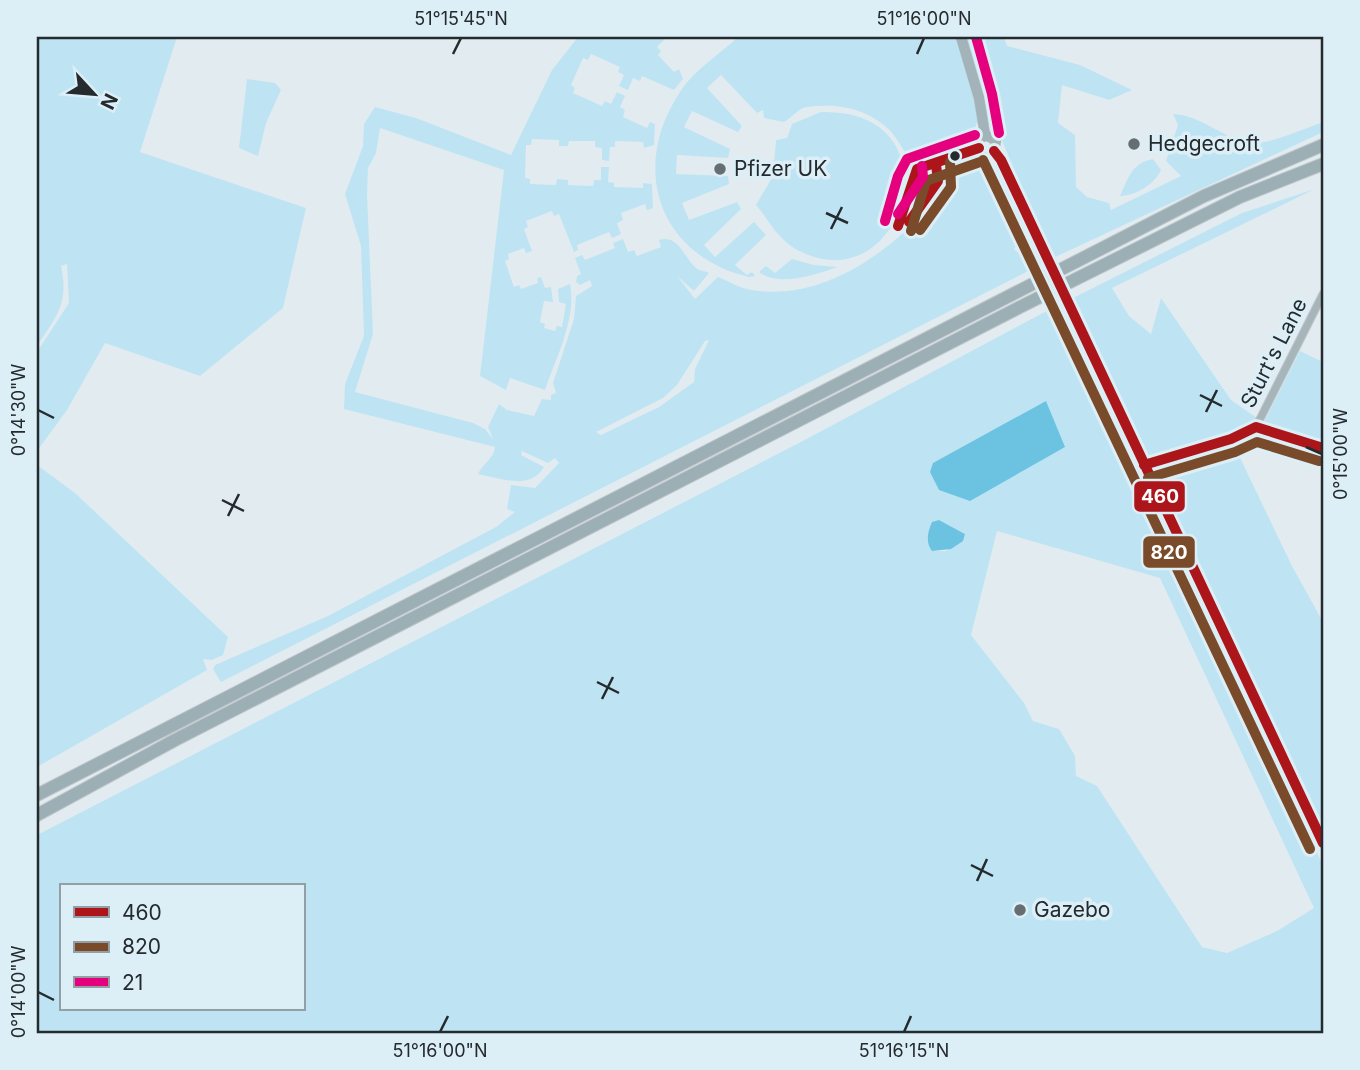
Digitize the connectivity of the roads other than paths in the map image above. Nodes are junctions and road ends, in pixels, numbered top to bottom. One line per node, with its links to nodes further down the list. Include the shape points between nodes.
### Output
1 (961, 37): 7 (main road, bridge, via 985,135 996,140 994,151)
2 (1323, 145): 8 (highway, via 1204,196)
3 (1323, 164): 9 (highway, via 1240,197 1020,307)
4 (1323, 294): 5 (street, Sturt's Lane)
5 (1256, 427): 6 (main road); 7 (main road)
6 (1323, 449)
7 (1144, 465): 10 (main road)
8 (37, 795)
9 (37, 815)
10 (1323, 843)

